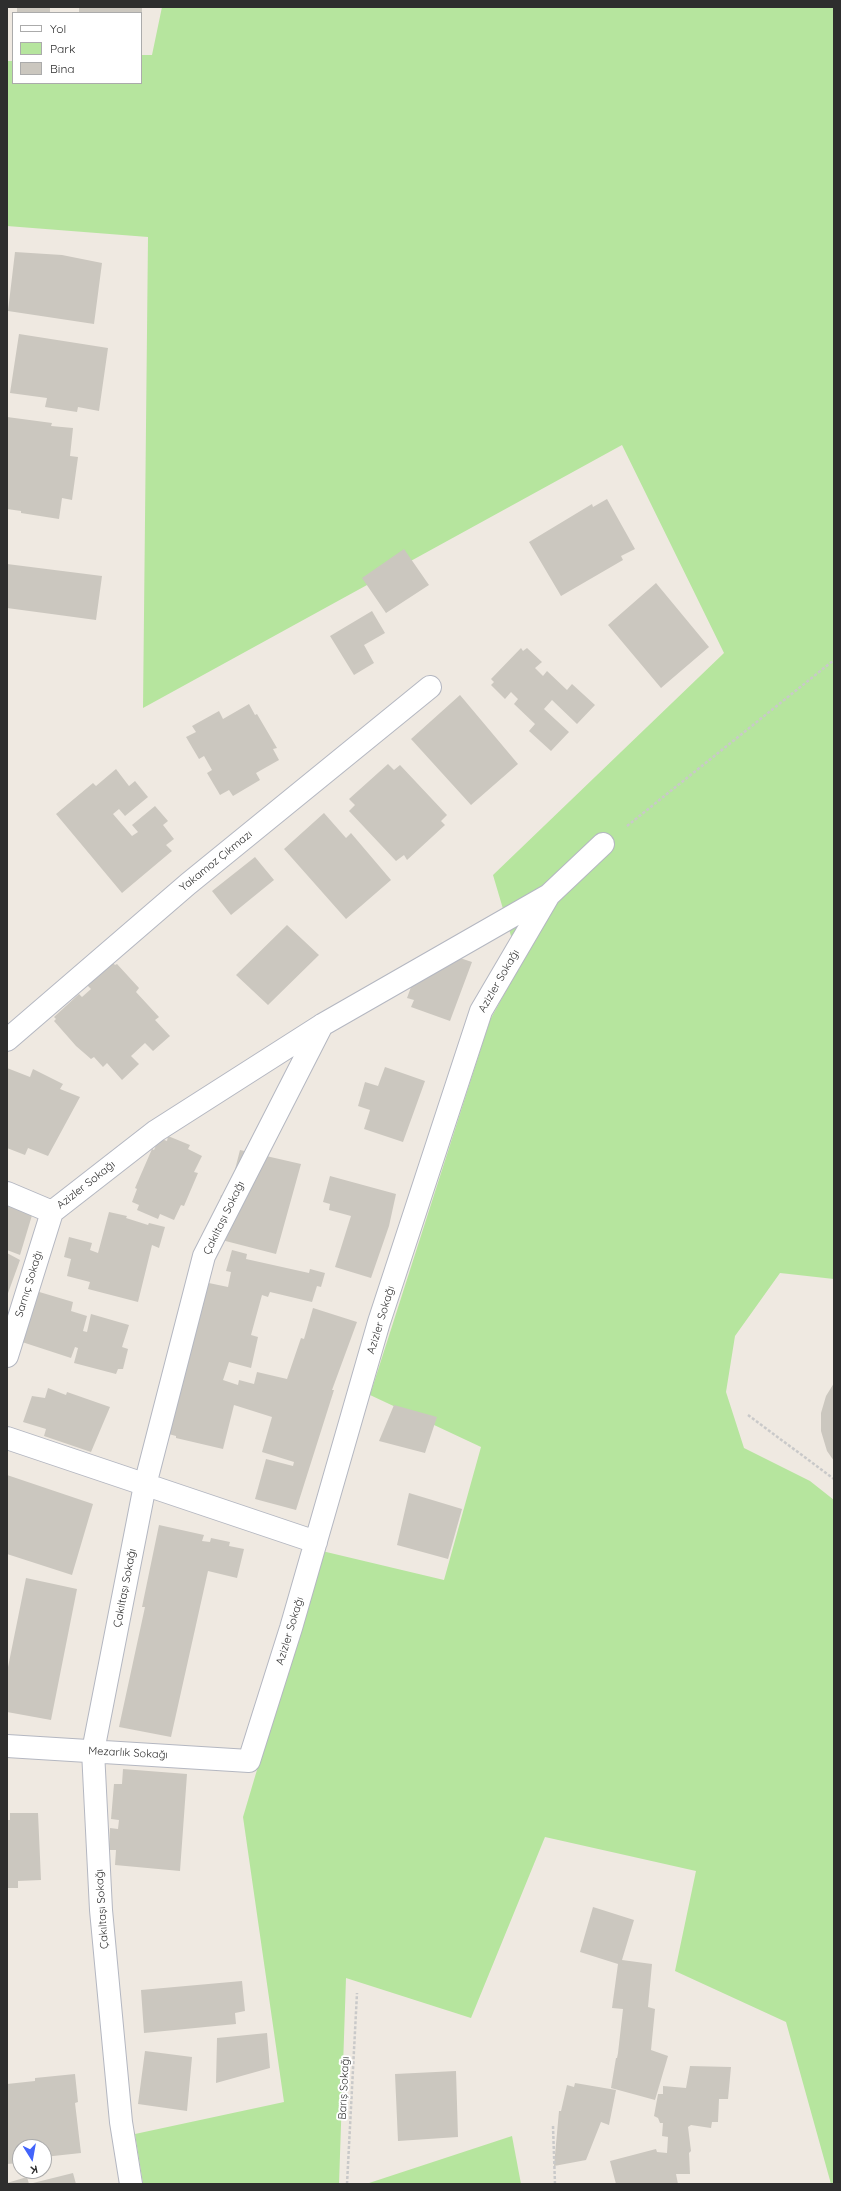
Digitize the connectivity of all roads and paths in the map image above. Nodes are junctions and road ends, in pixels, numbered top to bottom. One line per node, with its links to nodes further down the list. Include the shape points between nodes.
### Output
1 (834, 660): 3 (path)
2 (430, 687): 6 (street, Yakamoz Çıkmazı, via 188,884)
3 (604, 844): 4 (street, Azizler Sokağı)
4 (549, 895): 5 (street, Azizler Sokağı); 14 (street, Azizler Sokağı, via 481,1011 379,1322)
5 (322, 1025): 8 (street, Azizler Sokağı, via 156,1131); 13 (street, Çakıltaşı Sokağı, via 204,1256)
6 (7, 1040)
7 (7, 1194): 8 (street)
8 (52, 1212): 9 (street, Sarnıç Sokağı)
9 (7, 1356)
10 (748, 1415): 12 (path)
11 (7, 1438): 13 (street)
12 (834, 1479)
13 (145, 1484): 14 (street); 16 (street, Çakıltaşı Sokağı)
14 (316, 1542): 17 (street, Azizler Sokağı)
15 (7, 1746): 16 (street, Mezarlık Sokağı)
16 (93, 1751): 17 (street, Mezarlık Sokağı); 20 (street, Çakıltaşı Sokağı, via 101,1910 122,2122)
17 (249, 1761)
18 (357, 1993): 21 (path, Barış Sokağı)
19 (553, 2126): 22 (path)
20 (131, 2184)
21 (347, 2184)
22 (555, 2184)

